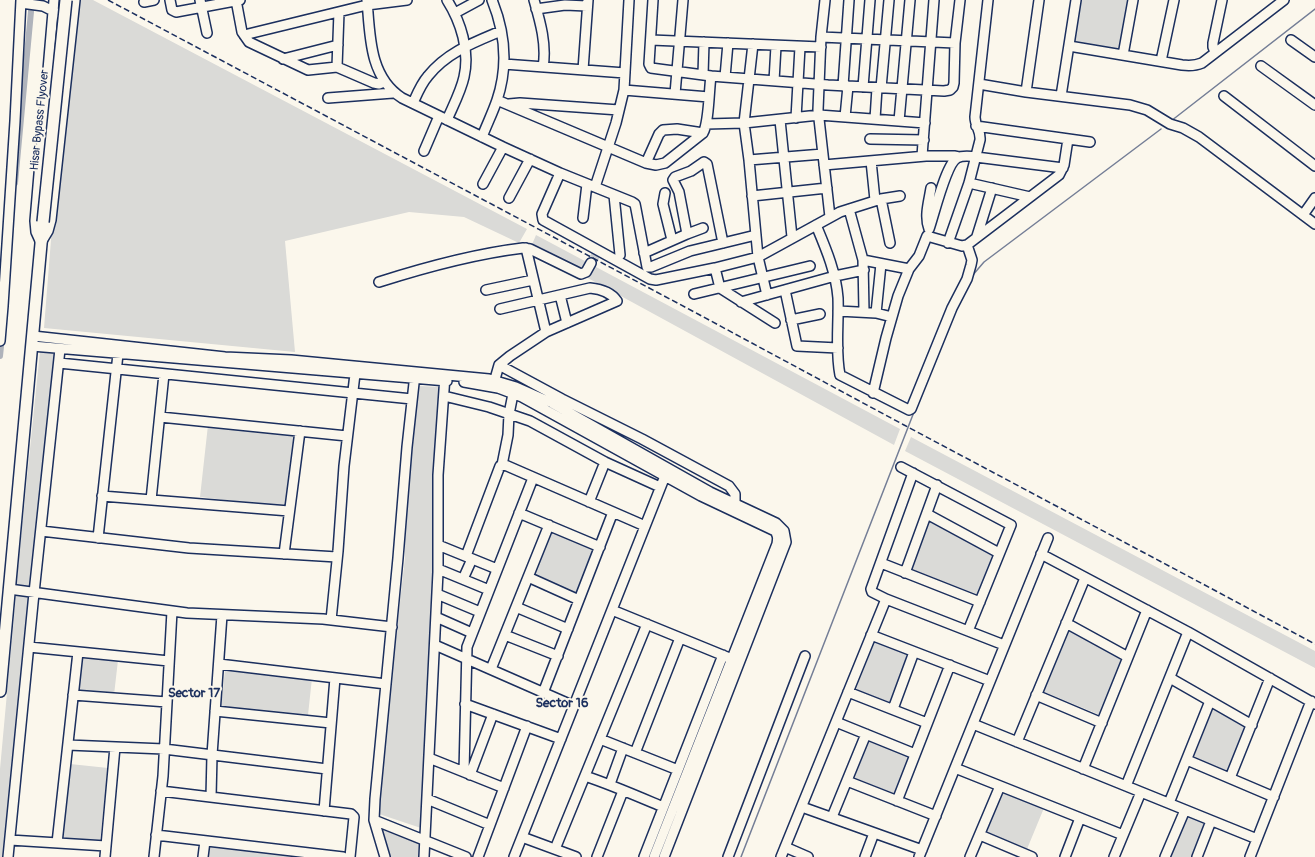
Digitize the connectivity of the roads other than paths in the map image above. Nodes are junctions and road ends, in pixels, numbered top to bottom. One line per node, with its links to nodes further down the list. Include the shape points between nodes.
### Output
1 (54, 0): 35 (street)
2 (66, 0): 159 (main road, Hisar Bypass Flyover, bridge)
3 (75, 0): 38 (street)
4 (154, 0): 30 (street)
5 (170, 0): 33 (street, via 174,11)
6 (237, 0): 33 (street); 41 (street)
7 (407, 0): 31 (street)
8 (447, 0): 37 (street)
9 (479, 0): 37 (street)
10 (492, 0): 39 (street)
11 (534, 0): 34 (street)
12 (629, 0): 72 (street)
13 (653, 0): 45 (street)
14 (683, 0): 49 (street)
15 (825, 0): 42 (street)
16 (849, 0): 43 (street)
17 (870, 0): 44 (street)
18 (889, 0): 46 (street)
19 (910, 0): 47 (street)
20 (934, 0): 51 (street)
21 (960, 0): 53 (street)
22 (988, 0): 80 (street)
23 (1039, 0): 88 (street)
24 (1076, 0): 58 (street)
25 (1133, 0): 62 (street)
26 (1174, 0): 65 (street)
27 (1222, 0): 61 (street, via 1213,43)
28 (1284, 0): 61 (street)
29 (21, 1): 35 (street); 196 (street)
30 (144, 2)
31 (367, 2): 36 (street); 77 (street, via 374,57)
32 (588, 3): 34 (street); 70 (street)
33 (201, 4): 40 (street)
34 (536, 9): 69 (street, via 544,45)
35 (53, 11): 38 (street); 159 (street, via 35,221)
36 (339, 12): 41 (street); 55 (street)
37 (455, 13): 56 (street)
38 (73, 21): 159 (street, via 51,220)
39 (501, 31): 56 (street); 66 (street)
40 (207, 33)
41 (244, 35): 64 (street, via 249,42)
42 (821, 37): 43 (street); 60 (street)
43 (846, 38): 44 (street); 81 (street)
44 (866, 39): 46 (street); 82 (street)
45 (651, 40): 49 (street); 71 (street, via 650,67)
46 (885, 40): 47 (street); 83 (street)
47 (906, 40): 51 (street); 84 (street)
48 (1291, 40): 63 (street)
49 (679, 41): 50 (street); 71 (street)
50 (704, 42): 52 (street); 73 (street)
51 (931, 42): 53 (street); 86 (street)
52 (728, 43): 54 (street); 74 (street)
53 (955, 43): 86 (street, via 952,87 944,91)
54 (753, 44): 57 (street); 75 (street)
55 (338, 45): 64 (street); 68 (street)
56 (465, 46): 95 (street, via 448,57 428,76); 100 (street, via 464,77)
57 (776, 46): 59 (street); 76 (street)
58 (1069, 46): 62 (street); 90 (street)
59 (800, 47): 60 (street); 78 (street)
60 (821, 47): 79 (street)
61 (1215, 52): 65 (street, via 1202,63 1190,66)
62 (1123, 55): 65 (street)
63 (1315, 57)
64 (283, 59): 68 (street, via 308,70)
65 (1161, 61)
66 (504, 64): 69 (street); 94 (street)
67 (1261, 66): 96 (street)
68 (337, 67): 77 (street, via 374,83)
69 (542, 67): 70 (street)
70 (583, 70): 72 (street)
71 (677, 72): 73 (street); 89 (street)
72 (625, 73): 85 (street)
73 (707, 75): 74 (street); 92 (street)
74 (725, 77): 75 (street)
75 (748, 78): 76 (street); 107 (street)
76 (774, 81): 78 (street)
77 (384, 82): 87 (street)
78 (797, 83): 79 (street); 101 (street)
79 (819, 84): 81 (street); 98 (street)
80 (979, 84): 88 (street); 108 (street)
81 (846, 86): 82 (street); 99 (street)
82 (863, 87): 83 (street)
83 (879, 88): 84 (street); 102 (street)
84 (902, 89): 86 (street); 104 (street)
85 (624, 90): 89 (street); 97 (street)
86 (928, 91): 105 (street)
87 (393, 92): 93 (street); 95 (street)
88 (1026, 92): 90 (street)
89 (675, 94): 92 (street)
90 (1061, 96): 147 (street, via 1130,105 1147,110 1170,124 1184,128)
91 (1224, 96): 128 (street)
92 (709, 97): 106 (street)
93 (328, 98)
94 (501, 102): 97 (street); 110 (street); 116 (street)
95 (413, 103): 100 (street)
96 (1315, 105)
97 (619, 110): 116 (street)
98 (819, 115): 99 (street); 101 (street); 118 (street)
99 (845, 117): 102 (street)
100 (443, 118): 110 (street); 117 (street)
101 (796, 118): 103 (street)
102 (874, 119): 104 (street)
103 (780, 120): 107 (street); 120 (street)
104 (899, 121): 105 (street)
105 (925, 123): 113 (street)
106 (706, 124): 107 (street); 109 (street)
107 (744, 124): 124 (street)
108 (976, 126): 112 (street); 122 (street, via 981,135)
109 (703, 133): 126 (street, via 665,163); 126 (street, via 677,129 661,131)
110 (482, 136): 115 (street)
111 (870, 139): 113 (street)
112 (1068, 139): 114 (street); 129 (street)
113 (924, 140): 119 (street)
114 (1090, 142)
115 (503, 147): 123 (street); 132 (street)
116 (609, 147): 126 (street); 133 (street)
117 (424, 151)
118 (823, 154): 120 (street); 127 (street)
119 (922, 156): 121 (street); 125 (street)
120 (784, 157): 124 (street); 138 (street)
121 (959, 157): 122 (street); 135 (street, via 949,169 929,229 926,217)
122 (976, 157): 129 (street); 131 (street)
123 (530, 159): 130 (street); 143 (street)
124 (749, 160): 140 (street)
125 (872, 161): 127 (street); 145 (street)
126 (646, 163)
127 (824, 165): 134 (street)
128 (1315, 166)
129 (1063, 168): 142 (street, via 1059,175)
130 (560, 173): 133 (street); 166 (street, via 542,218)
131 (969, 183): 136 (street); 158 (street)
132 (483, 184)
133 (591, 186): 139 (street); 149 (street)
134 (827, 188): 138 (street); 148 (street)
135 (932, 188)
136 (992, 188): 142 (street); 155 (street)
137 (664, 192): 157 (street, via 663,204)
138 (788, 193): 140 (street); 156 (street)
139 (614, 195): 164 (street, via 635,204); 165 (street)
140 (752, 196): 154 (street)
141 (900, 196): 145 (street)
142 (1030, 197): 155 (street)
143 (509, 198)
144 (1315, 198): 147 (street)
145 (878, 200): 146 (street); 161 (street)
146 (849, 209): 148 (street); 168 (street)
147 (1303, 214): 150 (street)
148 (830, 217): 151 (street)
149 (584, 218)
150 (1315, 224)
151 (816, 225): 156 (street); 174 (street)
152 (703, 228): 153 (street)
153 (687, 234): 157 (street); 160 (street, via 679,192 673,178 691,171 704,162 707,164)
154 (756, 235): 160 (street); 167 (street)
155 (978, 236): 162 (street)
156 (792, 237): 167 (street)
157 (672, 240): 164 (street)
158 (948, 242): 162 (street); 172 (street, via 927,236 919,256)
159 (41, 243): 197 (main road, Hisar Bypass Flyover)
160 (723, 243): 164 (street, via 690,251 649,268)
161 (890, 244)
162 (967, 245): 210 (street, via 972,260 969,272 911,409)
163 (526, 248): 166 (street, via 582,274); 176 (street); 177 (street, via 475,255)
164 (644, 252)
165 (620, 255)
166 (595, 257): 171 (street, via 656,280)
167 (758, 257): 171 (street); 175 (street)
168 (863, 260): 169 (street); 173 (street)
169 (881, 264): 172 (street); 189 (street)
170 (810, 266): 175 (street)
171 (715, 268): 178 (street)
172 (909, 269): 191 (street)
173 (864, 270): 174 (street); 188 (street)
174 (835, 276): 180 (street); 187 (street)
175 (763, 277): 178 (street); 183 (street)
176 (533, 280): 179 (street); 184 (street)
177 (379, 282)
178 (720, 288): 181 (street); 185 (street)
179 (486, 290)
180 (785, 290): 183 (street); 192 (street)
181 (694, 294)
182 (560, 295): 184 (street); 193 (street); 193 (street, via 596,289 611,294 616,301)
183 (767, 295): 185 (street)
184 (538, 300): 186 (street); 195 (street)
185 (741, 302): 194 (street)
186 (500, 309)
187 (838, 311): 188 (street); 198 (street)
188 (864, 312): 189 (street)
189 (876, 313): 191 (street)
190 (820, 314): 192 (street)
191 (892, 317): 210 (street)
192 (791, 320): 198 (street, via 797,346)
193 (567, 323): 195 (street)
194 (775, 323)
195 (546, 332): 202 (street)
196 (0, 341)
197 (32, 341): 199 (street); 206 (street, via 291,360); 255 (main road, Hisar Bypass Flyover)
198 (838, 348): 210 (street, via 840,375)
199 (60, 349): 200 (street); 201 (street)
200 (118, 354): 203 (street); 205 (street)
201 (59, 363): 203 (street); 237 (street)
202 (499, 365): 208 (street); 214 (street)
203 (116, 369): 204 (street); 227 (street)
204 (164, 374): 209 (street); 216 (street)
205 (355, 374): 206 (street); 209 (street)
206 (415, 375): 207 (street); 213 (street)
207 (445, 378): 208 (street); 212 (street)
208 (494, 384): 211 (street); 214 (street, via 516,387)
209 (352, 392): 213 (street); 218 (street)
210 (873, 393)
211 (513, 394): 215 (street); 223 (street)
212 (444, 396): 215 (street, via 489,406); 241 (street, via 438,475)
213 (412, 399): 272 (street)
214 (571, 409): 230 (street, via 710,492); 230 (street, via 642,439 729,486 734,494)
215 (509, 414): 219 (street, via 530,421); 220 (street, via 508,436)
216 (160, 418): 217 (street); 228 (street)
217 (300, 431): 218 (street); 231 (street)
218 (348, 436): 246 (street)
219 (605, 462): 226 (street); 229 (street)
220 (502, 465): 224 (street); 247 (street)
221 (901, 467): 222 (street)
222 (914, 473): 225 (street); 248 (street)
223 (664, 476): 226 (street); 238 (street)
224 (533, 478): 229 (street); 232 (street)
225 (937, 486): 234 (street); 243 (street, via 1009,524)
226 (660, 487): 236 (street)
227 (102, 496): 228 (street); 239 (street)
228 (151, 500): 231 (street)
229 (589, 502): 233 (street)
230 (735, 503): 238 (street, via 776,523)
231 (289, 511): 244 (street)
232 (519, 512): 235 (street); 249 (street)
233 (613, 512): 236 (street); 242 (street)
234 (927, 514): 243 (street); 251 (street)
235 (549, 525): 242 (street); 252 (street)
236 (645, 526): 263 (street)
237 (41, 531): 239 (street); 257 (street)
238 (780, 532): 287 (street); 392 (street, via 786,542)
239 (98, 538): 244 (street, via 189,548)
240 (1048, 538): 245 (street)
241 (438, 545): 247 (street); 250 (street)
242 (600, 547): 260 (street)
243 (999, 553): 261 (street)
244 (284, 554): 246 (street)
245 (1041, 554): 253 (street); 281 (street)
246 (337, 557): 269 (street)
247 (469, 557): 249 (street); 254 (street)
248 (881, 563): 251 (street); 259 (street, via 871,588 872,592)
249 (497, 568): 256 (street)
250 (438, 569): 254 (street); 258 (street)
251 (905, 573): 261 (street)
252 (528, 577): 260 (street); 262 (street)
253 (1085, 578): 264 (street); 270 (street)
254 (464, 579): 256 (street)
255 (10, 590): 257 (street); 299 (main road, Hisar Bypass Flyover)
256 (489, 590): 266 (street)
257 (34, 593): 265 (street); 282 (street)
258 (437, 594): 266 (street); 268 (street)
259 (886, 599): 274 (street); 278 (street)
260 (579, 600): 273 (street)
261 (980, 602): 274 (street)
262 (516, 607): 273 (street); 277 (street)
263 (612, 610): 271 (street); 308 (street)
264 (1147, 610): 275 (street); 288 (street)
265 (172, 611): 267 (street); 290 (street)
266 (480, 612): 276 (street)
267 (222, 615): 269 (street); 291 (street)
268 (436, 617): 276 (street); 280 (street)
269 (331, 620): 272 (street)
270 (1066, 623): 288 (street); 303 (street)
271 (647, 624): 279 (street); 320 (street)
272 (392, 627): 298 (street)
273 (568, 629): 285 (street)
274 (968, 631): 281 (street)
275 (1188, 632): 295 (street); 296 (street)
276 (472, 633): 289 (street)
277 (505, 635): 285 (street); 293 (street)
278 (871, 635): 284 (street); 300 (street)
279 (680, 638): 287 (street); 327 (street)
280 (434, 645): 289 (street); 330 (street)
281 (1004, 645): 297 (street)
282 (29, 647): 283 (street); 368 (street)
283 (78, 652): 290 (street); 302 (street)
284 (914, 652): 292 (street); 309 (street)
285 (558, 656): 301 (street)
286 (805, 656): 393 (street)
287 (727, 657): 335 (street); 391 (street)
288 (1128, 657): 315 (street)
289 (466, 658): 293 (street); 307 (street)
290 (169, 661): 305 (street)
291 (218, 664): 294 (street); 310 (street)
292 (950, 665): 297 (street); 314 (street)
293 (491, 669): 301 (street)
294 (335, 678): 298 (street); 313 (street)
295 (1170, 678): 304 (street); 342 (street)
296 (1270, 678): 306 (street); 317 (street)
297 (990, 680): 316 (street)
298 (386, 684): 359 (street)
299 (0, 691)
300 (848, 692): 309 (street); 312 (street)
301 (543, 693): 308 (street)
302 (73, 695): 305 (street); 323 (street)
303 (1036, 695): 315 (street); 322 (street)
304 (1210, 701): 317 (street); 331 (street)
305 (167, 702): 326 (street)
306 (1313, 702): 348 (street)
307 (466, 704): 311 (street); 336 (street)
308 (574, 706): 321 (street)
309 (893, 709): 314 (street)
310 (215, 711): 313 (street); 329 (street)
311 (493, 714): 318 (street); 336 (street)
312 (836, 722): 319 (street); 352 (street)
313 (331, 723): 333 (street)
314 (927, 723): 328 (street)
315 (1102, 723): 334 (street)
316 (973, 724): 322 (street); 332 (street)
317 (1252, 725): 338 (street)
318 (527, 726): 321 (street); 343 (street)
319 (866, 734): 328 (street); 339 (street)
320 (600, 738): 325 (street); 337 (street)
321 (561, 739): 366 (street)
322 (1017, 742): 334 (street)
323 (68, 745): 324 (street); 371 (street)
324 (115, 747): 326 (street); 372 (street)
325 (623, 748): 327 (street); 340 (street)
326 (164, 749): 329 (street); 344 (street)
327 (635, 753): 335 (street)
328 (915, 754): 350 (street)
329 (212, 755): 333 (street); 347 (street)
330 (429, 758): 336 (street); 349 (street)
331 (1187, 760): 338 (street); 351 (street)
332 (955, 768): 341 (street); 356 (street)
333 (327, 769): 355 (street)
334 (1083, 769): 342 (street)
335 (678, 770): 353 (street)
336 (467, 774): 343 (street)
337 (585, 776): 340 (street); 374 (street)
338 (1230, 778): 348 (street)
339 (847, 781): 350 (street); 357 (street)
340 (610, 784): 345 (street)
341 (1000, 786): 358 (street); 364 (street)
342 (1126, 786): 346 (street)
343 (504, 788): 361 (street)
344 (161, 791): 347 (street); 363 (street)
345 (624, 791): 353 (street); 389 (street)
346 (1141, 792): 351 (street); 365 (street)
347 (210, 797): 355 (street)
348 (1274, 797): 367 (street)
349 (427, 799): 361 (street); 369 (street)
350 (897, 801): 356 (street)
351 (1169, 803): 354 (street)
352 (802, 806): 357 (street); 373 (street)
353 (663, 807): 390 (street)
354 (1184, 810): 360 (street); 401 (street)
355 (324, 811): 382 (street, via 353,815)
356 (936, 816): 375 (street)
357 (832, 818): 362 (street)
358 (1080, 818): 365 (street); 399 (street)
359 (374, 820): 369 (street); 383 (street)
360 (1211, 821): 367 (street); 402 (street)
361 (490, 825): 386 (street)
362 (874, 833): 375 (street); 396 (street)
363 (156, 835): 370 (street); 379 (street)
364 (980, 835): 397 (street); 398 (street)
365 (1123, 835): 400 (street)
366 (522, 837): 374 (street); 387 (street)
367 (1257, 839): 403 (street)
368 (10, 840): 371 (street); 377 (street)
369 (424, 840): 384 (street); 385 (street)
370 (205, 841): 376 (street); 380 (street)
371 (57, 843): 372 (street)
372 (106, 846): 378 (street)
373 (785, 847): 394 (street); 395 (street)
374 (555, 849): 388 (street)
375 (921, 854)
376 (307, 855): 381 (street)
377 (8, 857)
378 (105, 857)
379 (154, 857)
380 (203, 857)
381 (343, 857)
382 (350, 857)
383 (385, 857)
384 (424, 857)
385 (466, 857)
386 (478, 857)
387 (514, 857)
388 (576, 857)
389 (597, 857)
390 (644, 857)
391 (654, 857)
392 (664, 857)
393 (728, 857)
394 (781, 857)
395 (808, 857)
396 (865, 857)
397 (970, 857)
398 (1032, 857)
399 (1064, 857)
400 (1114, 857)
401 (1165, 857)
402 (1197, 857)
403 (1250, 857)

